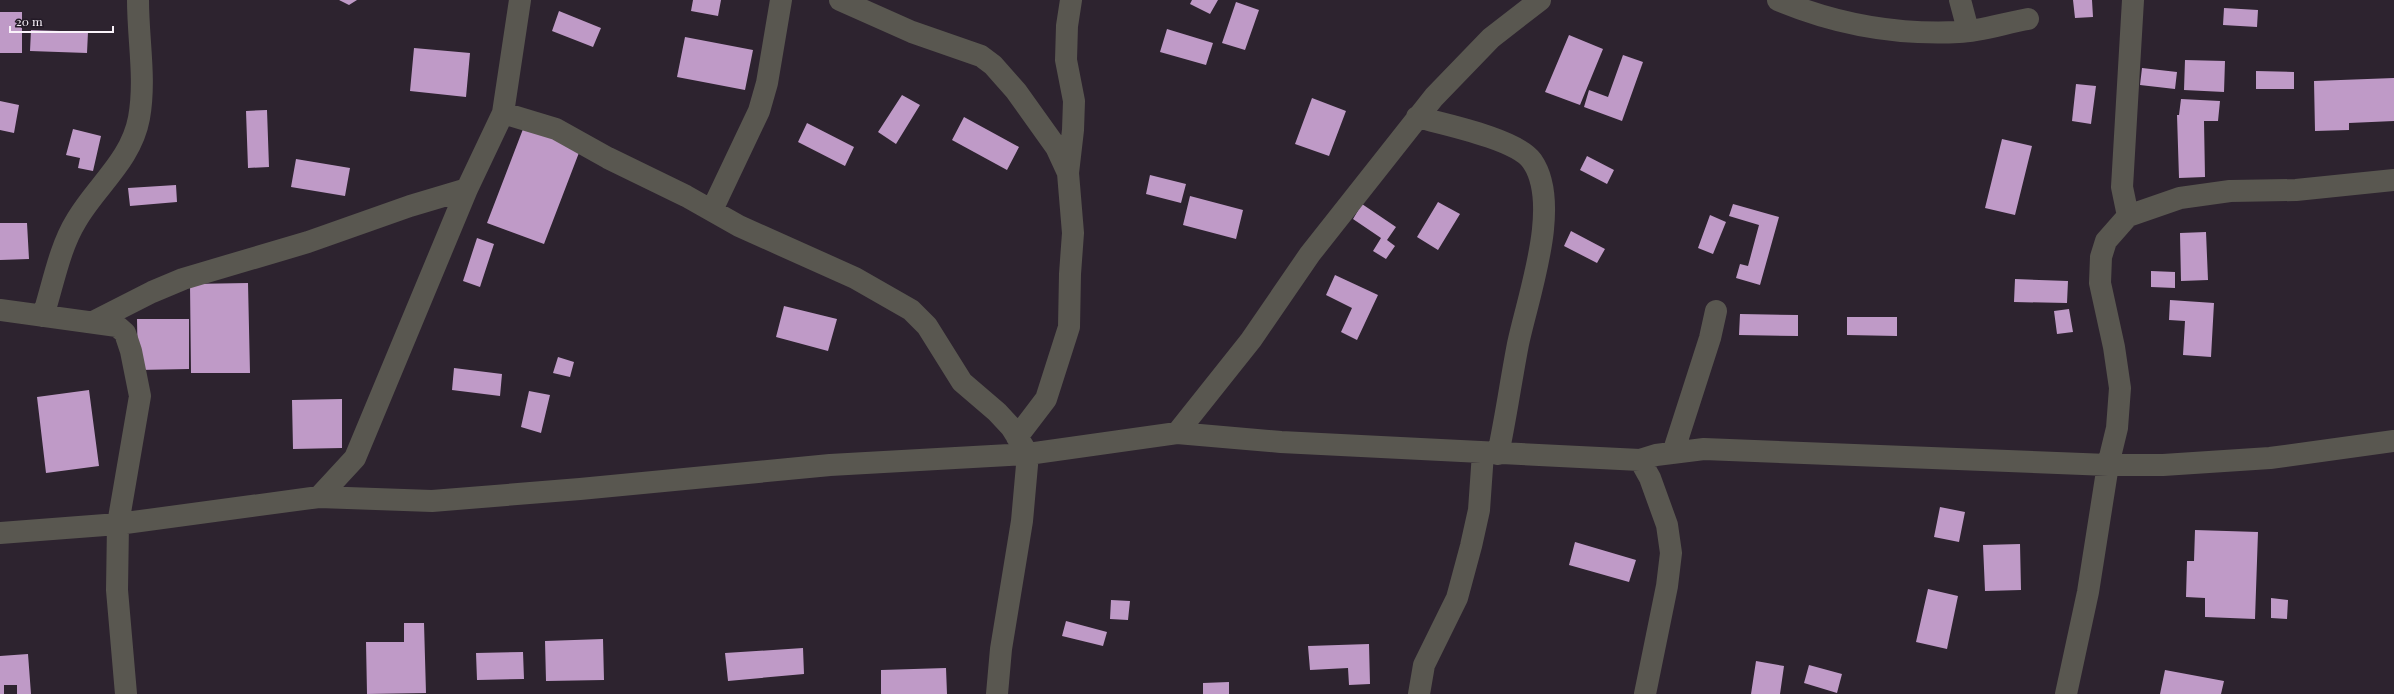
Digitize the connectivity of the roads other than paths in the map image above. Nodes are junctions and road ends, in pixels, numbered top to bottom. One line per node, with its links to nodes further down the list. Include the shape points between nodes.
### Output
1 (138, 0): 21 (street, via 142,79 139,119 130,146 115,171 76,221 65,246)
2 (520, 0): 12 (street)
3 (781, 0): 17 (street, via 767,83 759,111)
4 (840, 0): 14 (street, via 912,32 981,56 993,65 1016,91 1056,147)
5 (1072, 0): 14 (street, via 1067,26 1066,60 1074,101 1074,122)
6 (1540, 0): 13 (street, via 1491,38)
7 (1778, 0): 11 (street, via 1831,19 1875,28 1914,32)
8 (1960, 0): 11 (street)
9 (2132, 0): 18 (street, via 2122,187)
10 (2028, 19): 11 (street)
11 (1968, 30)
12 (503, 113): 16 (street); 17 (street, via 556,129)
13 (1417, 118): 23 (street, via 1310,254 1250,340); 26 (street, via 1472,131 1516,148 1532,160 1543,188 1541,248)
14 (1068, 173): 25 (street, via 1073,233 1069,327 1046,399)
15 (2394, 180): 18 (street, via 2296,190 2223,192 2180,198)
16 (467, 189): 22 (street, via 308,242 183,279); 30 (street, via 355,458)
17 (712, 210): 25 (street, via 739,226 855,278 911,310 927,326 962,382 997,412)
18 (2128, 216): 29 (street, via 2106,241 2101,257 2100,283 2120,388 2117,428)
19 (0, 310): 21 (street)
20 (1716, 311): 27 (street, via 1710,338)
21 (44, 316): 22 (street)
22 (93, 322): 31 (street, via 122,328 131,351 140,396)
23 (1177, 433): 25 (street); 26 (street, via 1281,442)
24 (2394, 441): 29 (street, via 2270,458 2163,465)
25 (1022, 445): 30 (street, via 580,489 432,501); 34 (street, via 1022,521 1001,649)
26 (1490, 453): 28 (street); 35 (street, via 1471,546 1457,598 1424,665)
27 (1673, 453): 28 (street); 29 (street, via 1704,449 1759,450)
28 (1640, 460): 36 (street, via 1650,478 1667,525 1671,553 1667,586)
29 (2108, 465): 37 (street, via 2088,592)
30 (319, 497): 31 (street)
31 (118, 524): 32 (street); 33 (street, via 117,590)
32 (0, 533)
33 (126, 694)
34 (997, 694)
35 (1419, 694)
36 (1645, 694)
37 (2066, 694)

